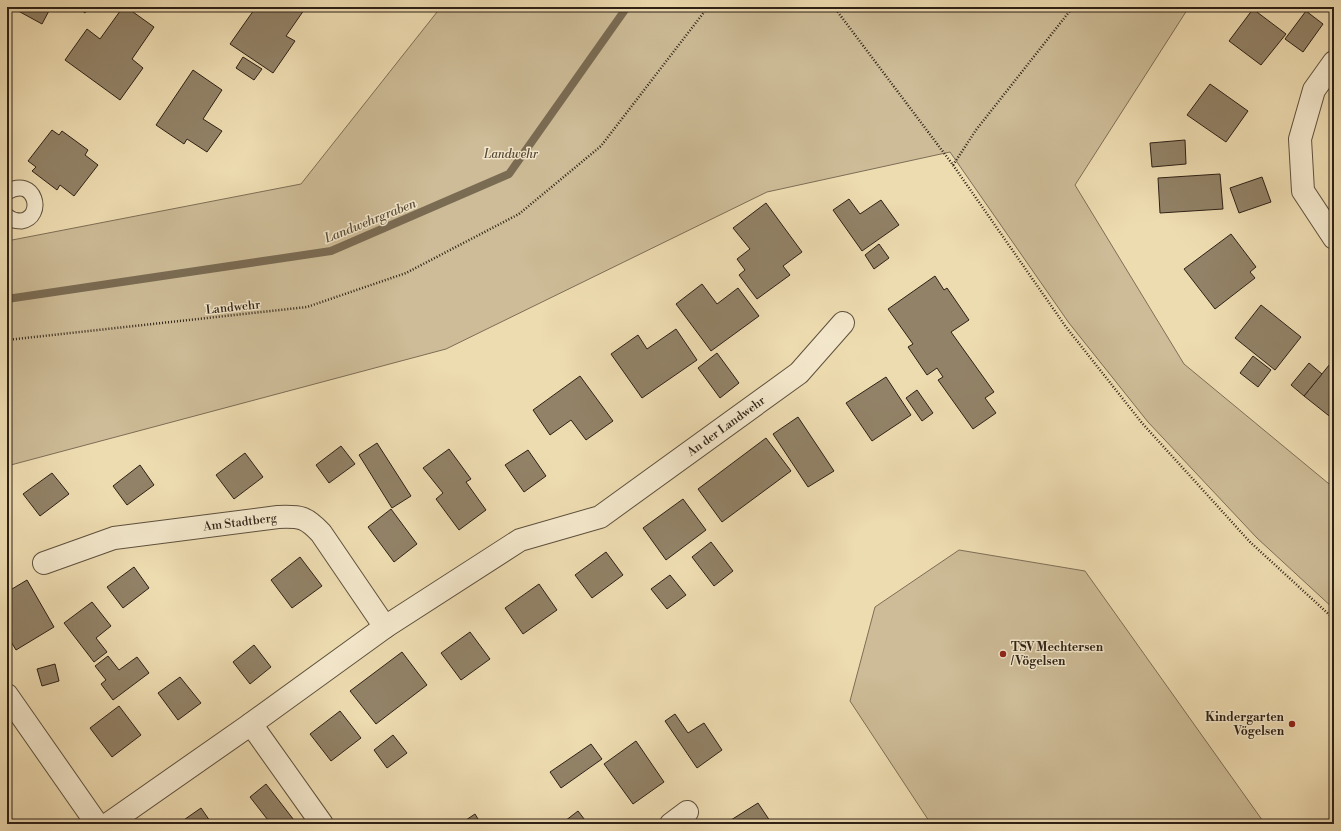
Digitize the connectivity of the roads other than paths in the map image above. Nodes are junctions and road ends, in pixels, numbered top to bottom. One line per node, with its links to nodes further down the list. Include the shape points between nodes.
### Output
1 (1334, 62): 4 (street, via 1314,90 1300,139 1303,191)
2 (7, 192): 3 (lane, via 21,187 33,195 36,202 31,216 24,220 17,221)
3 (7, 216)
4 (1334, 238)
5 (843, 323): 7 (street, An der Landwehr, via 799,373 600,517 520,540)
6 (44, 563): 7 (street, Am Stadtberg, via 114,538 296,516 309,520 321,533)
7 (385, 627): 9 (street)
8 (7, 695): 10 (street)
9 (251, 724): 11 (street); 12 (street)
10 (97, 824)
11 (108, 824)
12 (322, 824)

